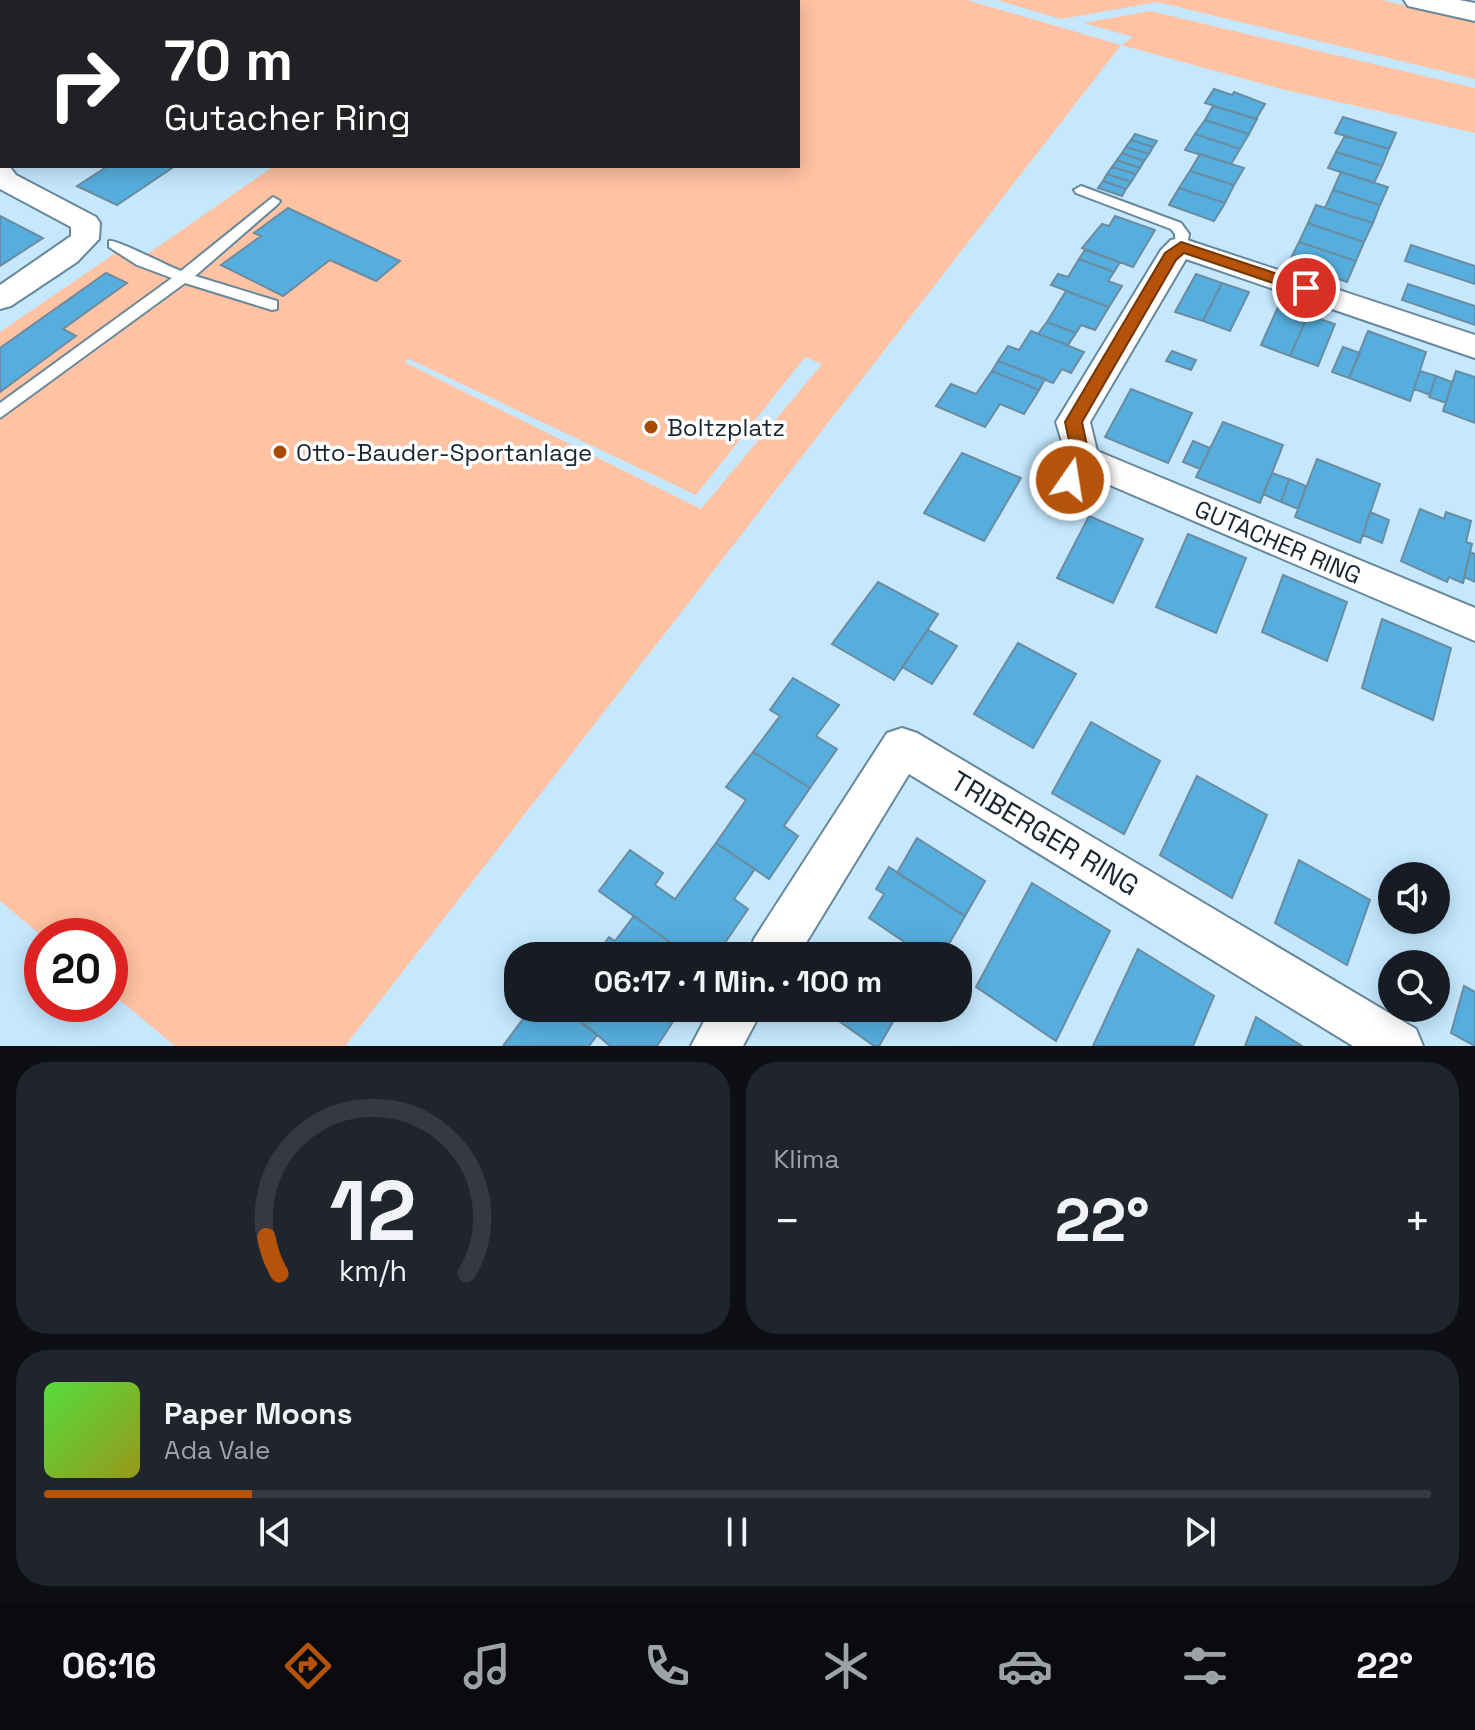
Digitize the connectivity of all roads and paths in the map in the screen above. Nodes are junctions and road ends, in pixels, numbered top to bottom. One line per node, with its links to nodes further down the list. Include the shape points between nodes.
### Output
1 (1418, 0): 2 (main road)
2 (1475, 12)
3 (1, 169): 9 (street, via 6,181 86,223 85,239 76,247)
4 (1081, 190): 7 (lane, via 1176,226)
5 (273, 201): 8 (lane)
6 (114, 244): 8 (lane, via 121,253)
7 (1181, 247): 11 (street); 13 (street, GUTACHER RING, via 1073,422 1076,469)
8 (185, 276): 10 (lane); 12 (lane)
9 (0, 299)
10 (272, 305)
11 (1475, 347)
12 (0, 412)
13 (1475, 625)
14 (780, 942): 17 (street, TRIBERGER RING, via 902,747)
15 (730, 1022): 16 (street)
16 (715, 1046)
17 (1399, 1046)

